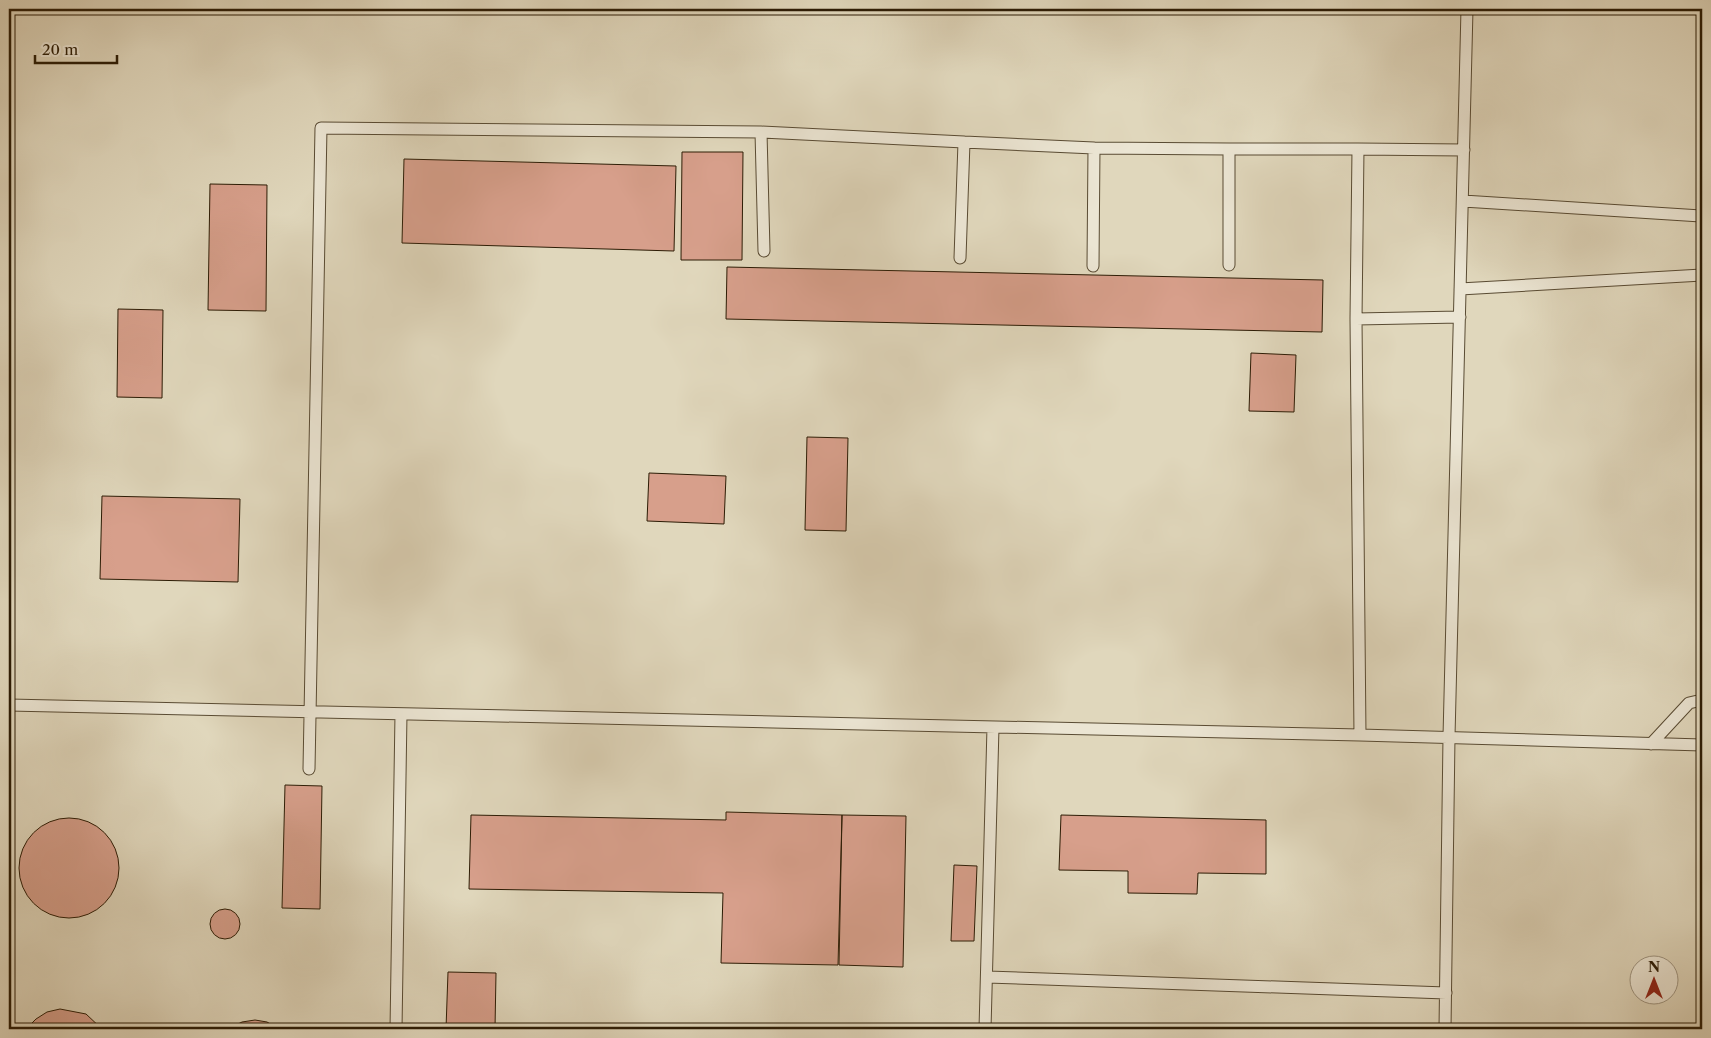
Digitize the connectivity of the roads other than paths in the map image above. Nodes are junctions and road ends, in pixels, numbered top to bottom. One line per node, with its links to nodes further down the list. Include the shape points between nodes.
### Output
1 (1467, 9): 7 (lane)
2 (761, 132): 3 (lane); 10 (lane); 20 (lane, via 321,128)
3 (964, 142): 4 (lane); 11 (lane)
4 (1094, 148): 5 (lane); 13 (lane)
5 (1230, 149): 6 (lane); 12 (lane)
6 (1358, 149): 7 (lane); 17 (lane)
7 (1464, 150): 8 (lane)
8 (1463, 201): 9 (lane); 15 (lane)
9 (1701, 216)
10 (764, 251)
11 (960, 258)
12 (1230, 265)
13 (1093, 266)
14 (1702, 275): 15 (lane)
15 (1460, 290): 16 (lane)
16 (1460, 317): 17 (lane); 24 (lane)
17 (1356, 319): 23 (lane)
18 (1702, 700): 25 (lane, via 1689,703)
19 (9, 705): 20 (lane)
20 (309, 711): 21 (lane); 27 (lane)
21 (401, 714): 22 (lane); 30 (lane)
22 (993, 727): 23 (lane); 28 (lane)
23 (1360, 735): 24 (lane)
24 (1450, 737): 25 (lane); 29 (lane)
25 (1651, 744): 26 (lane)
26 (1702, 745)
27 (309, 769)
28 (987, 977): 29 (lane); 31 (lane)
29 (1446, 993): 32 (lane)
30 (396, 1029)
31 (985, 1029)
32 (1445, 1029)

